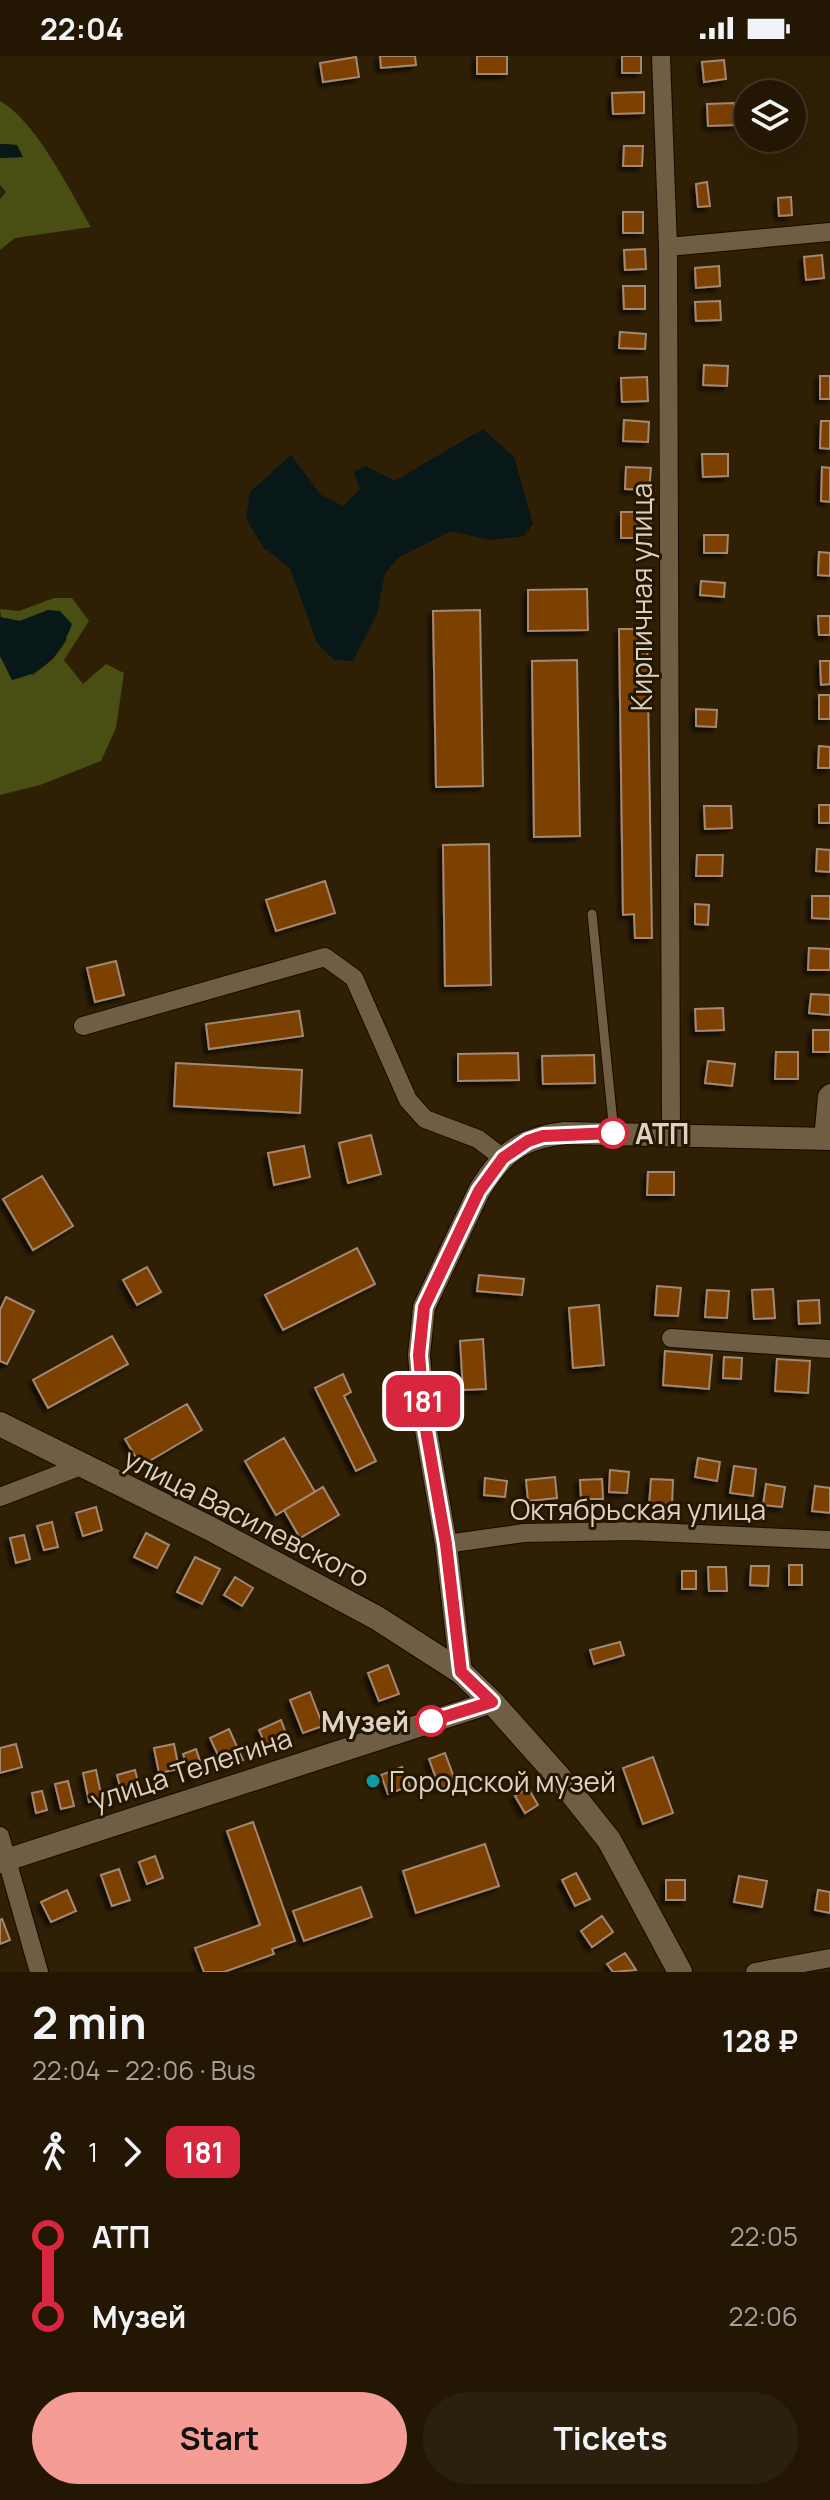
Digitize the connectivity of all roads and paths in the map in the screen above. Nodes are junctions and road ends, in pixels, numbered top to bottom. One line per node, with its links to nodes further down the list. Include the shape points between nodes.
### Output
1 (661, 56): 3 (street, Кирпичная улица)
2 (830, 232): 3 (street)
3 (668, 247): 8 (street, Кирпичная улица)
4 (592, 914): 7 (lane)
5 (83, 1026): 10 (street, via 325,957 354,978 408,1100 425,1119 478,1139)
6 (830, 1093): 9 (street)
7 (614, 1133): 8 (street); 10 (street, via 543,1136)
8 (671, 1137): 9 (street)
9 (826, 1139)
10 (503, 1158): 17 (street, via 479,1191 424,1307 419,1355 425,1424)
11 (671, 1338): 12 (street)
12 (830, 1349)
13 (0, 1424): 14 (main road, улица Василевского)
14 (81, 1466): 15 (street); 18 (main road, улица Василевского, via 377,1618)
15 (0, 1497)
16 (830, 1540): 17 (street, Октябрьская улица, via 632,1531 524,1533)
17 (446, 1544): 18 (street)
18 (461, 1672): 19 (main road, улица Василевского)
19 (492, 1702): 21 (street, улица Телегина); 24 (main road, улица Василевского, via 609,1840)
20 (0, 1836): 21 (street)
21 (4, 1861): 23 (street)
22 (830, 1958): 25 (street)
23 (39, 1972)
24 (680, 1972)
25 (755, 1972)

